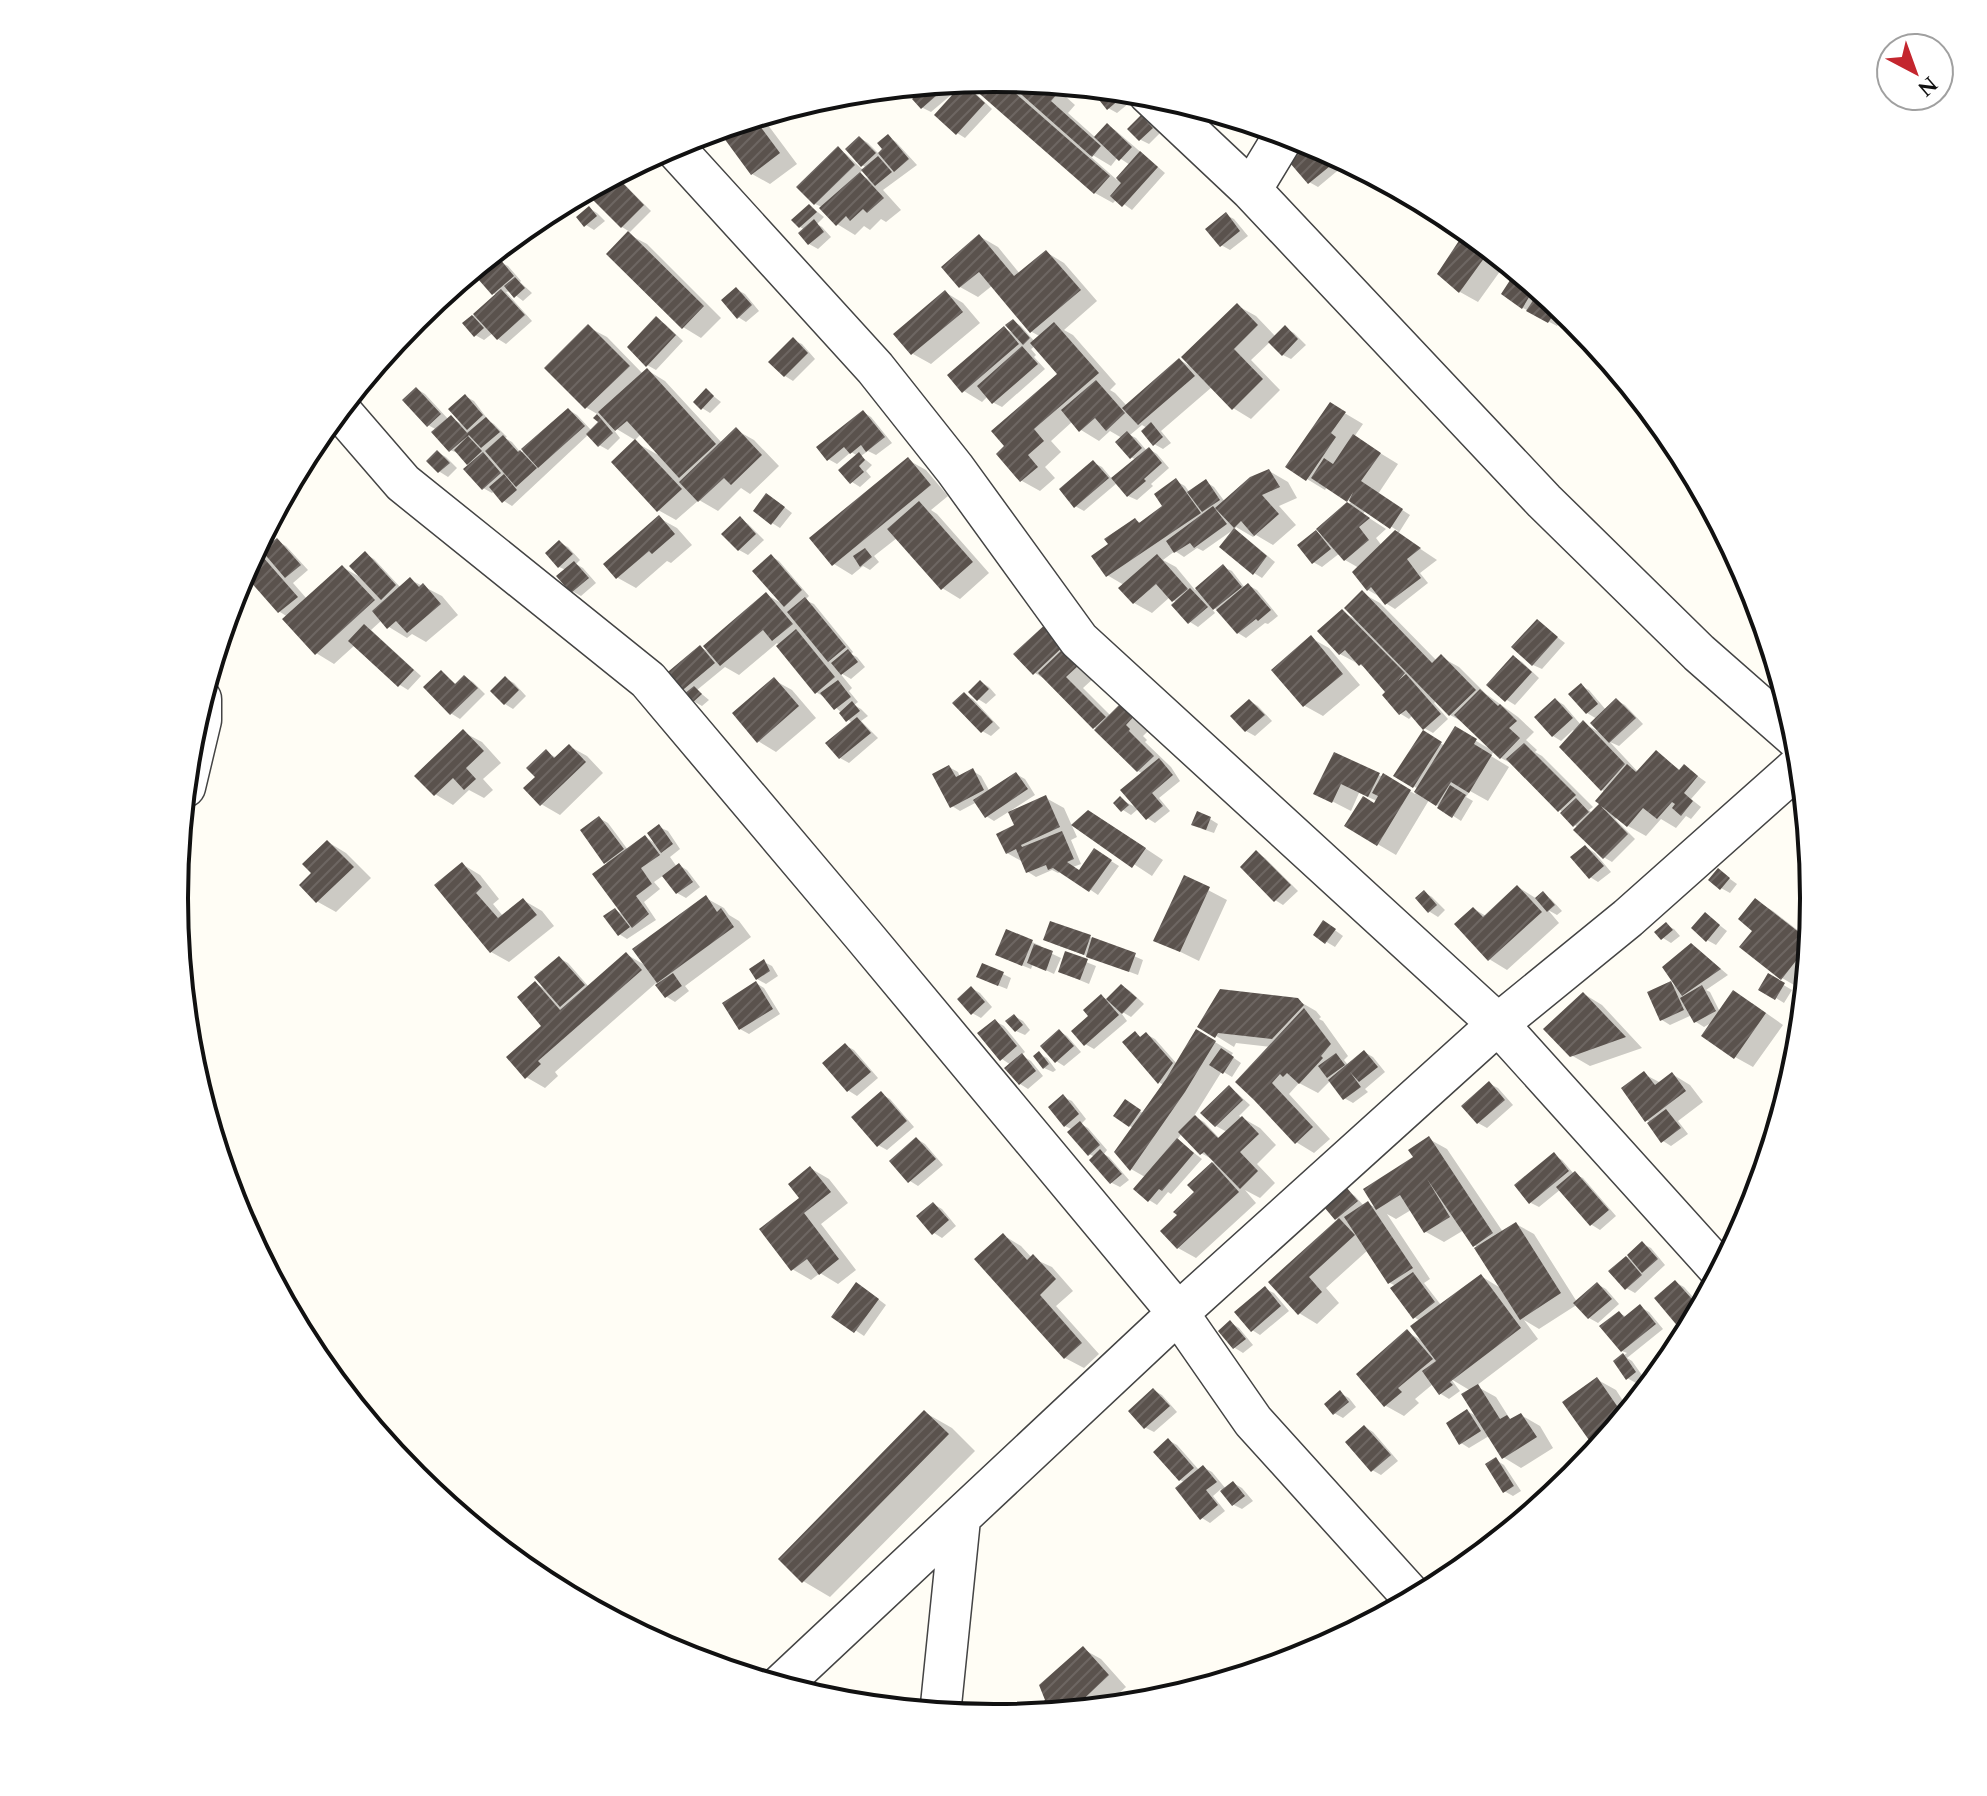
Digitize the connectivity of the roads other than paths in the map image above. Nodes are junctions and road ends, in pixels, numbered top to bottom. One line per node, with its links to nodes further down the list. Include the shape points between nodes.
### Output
1 (1167, 111): 4 (street)
2 (1279, 144): 4 (street)
3 (681, 155): 8 (street, via 875,368 1079,640)
4 (1251, 190): 6 (street, via 1544,501)
5 (346, 418): 10 (street, via 403,483 648,680)
6 (1780, 724)
7 (1790, 774): 8 (street, via 1628,918)
8 (1498, 1024): 9 (street); 10 (street)
9 (1712, 1261)
10 (1178, 1313): 11 (street); 12 (street, via 1253,1421)
11 (960, 1519): 13 (street); 14 (street)
12 (1406, 1590)
13 (789, 1678)
14 (941, 1702)

